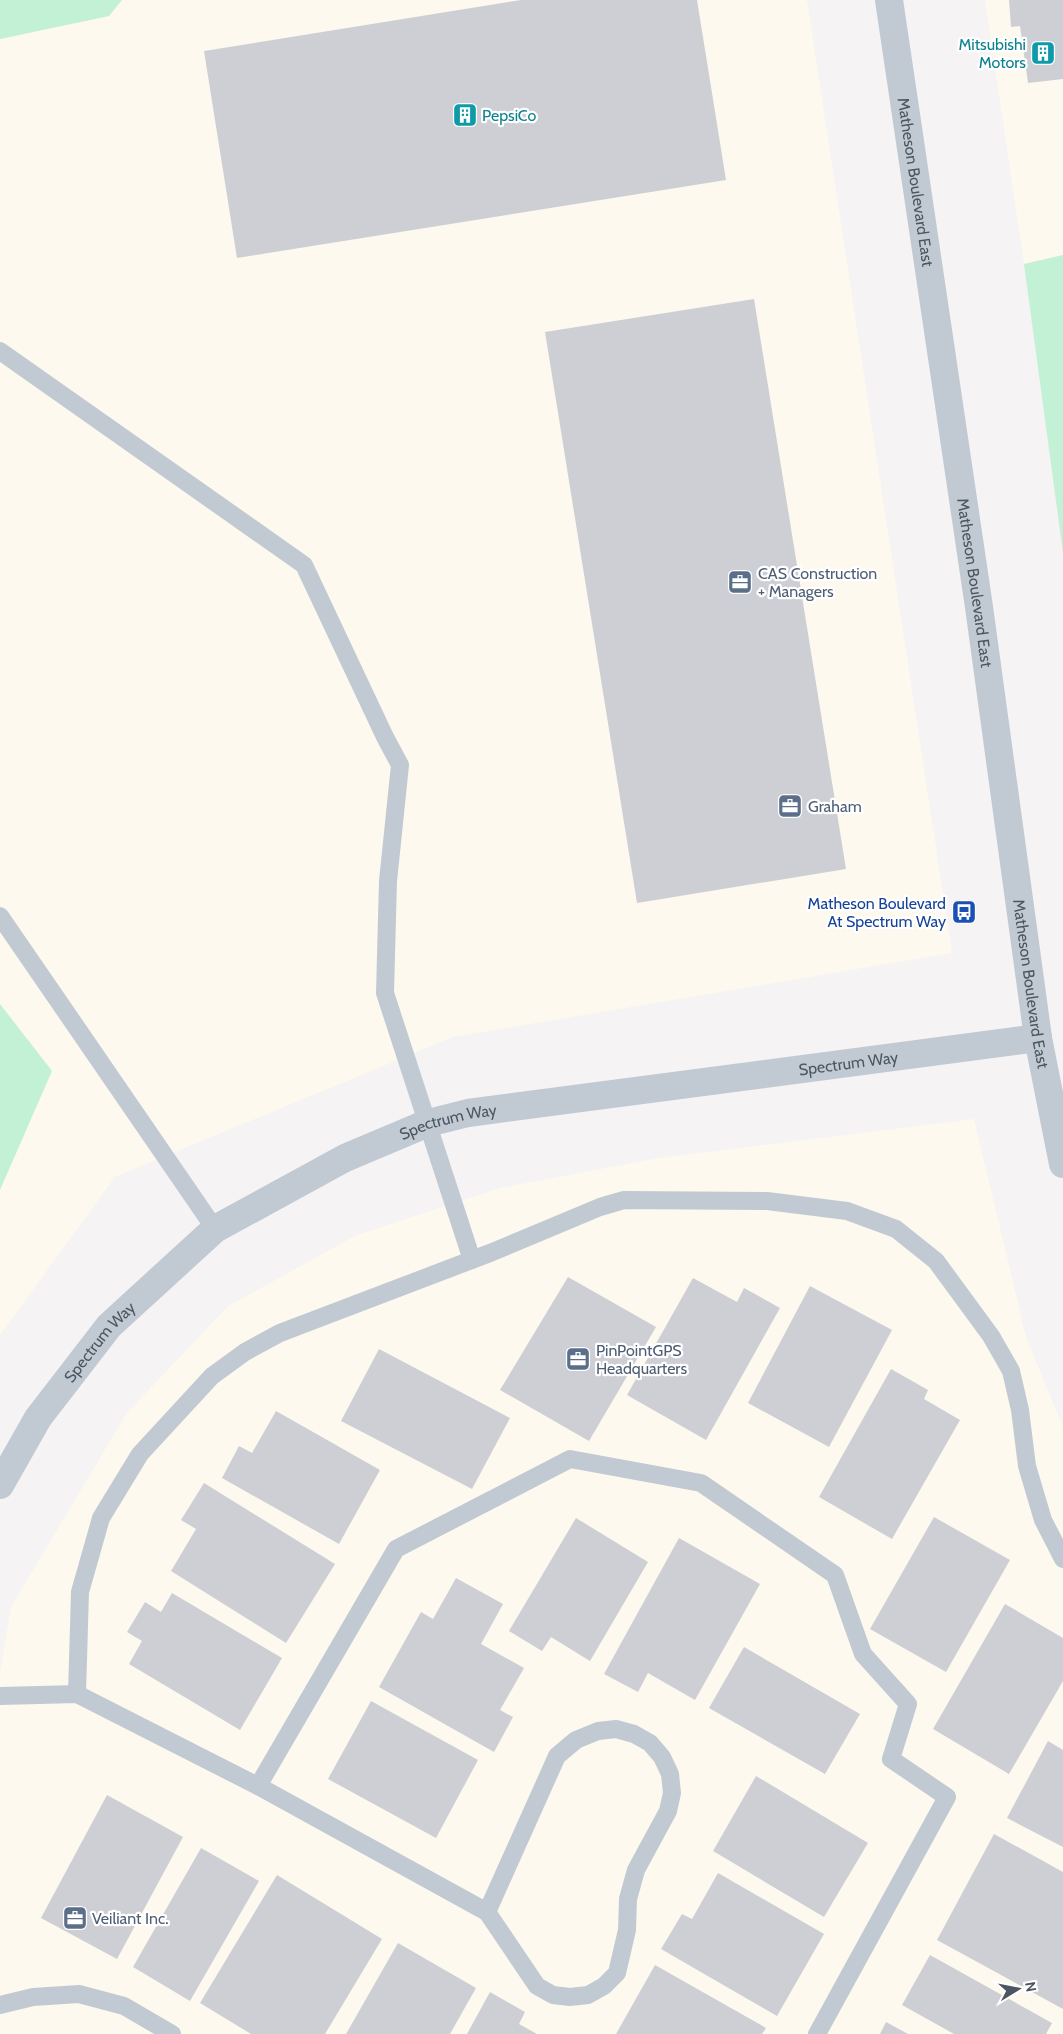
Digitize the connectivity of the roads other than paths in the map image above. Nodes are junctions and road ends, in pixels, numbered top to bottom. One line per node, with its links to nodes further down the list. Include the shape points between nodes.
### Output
1 (889, 0): 4 (street, Matheson Boulevard East, via 978,598)
2 (0, 352): 5 (lane, via 304,565 400,765 388,881 385,993)
3 (0, 916): 7 (lane)
4 (1038, 1038): 5 (street, Spectrum Way, via 468,1113); 6 (street, Matheson Boulevard East)
5 (428, 1123): 7 (street, Spectrum Way, via 344,1158); 8 (lane)
6 (1063, 1164)
7 (215, 1229): 9 (street, Spectrum Way, via 110,1326 38,1418)
8 (472, 1260): 10 (lane, via 600,1206 624,1200 767,1201 847,1211 896,1229 936,1261 992,1336 1011,1371 1027,1466 1043,1520); 11 (lane, via 280,1333 245,1352 212,1376 140,1454 101,1518 80,1592)
9 (0, 1485)
10 (1061, 1550)
11 (77, 1694): 12 (lane); 13 (lane)
12 (0, 1696)
13 (258, 1786): 14 (lane); 17 (lane, via 396,1549 570,1459 701,1484 835,1575 862,1654 908,1704 891,1759 947,1797)
14 (487, 1912): 14 (lane, via 537,1986 552,1994 570,1998 588,1995 617,1973 627,1930 628,1899 636,1870 668,1811 672,1793 670,1774 650,1743 616,1729 598,1731 576,1740 557,1756)
15 (0, 2005): 16 (lane, via 33,1997 79,1994 124,2006)
16 (172, 2034)
17 (816, 2034)

